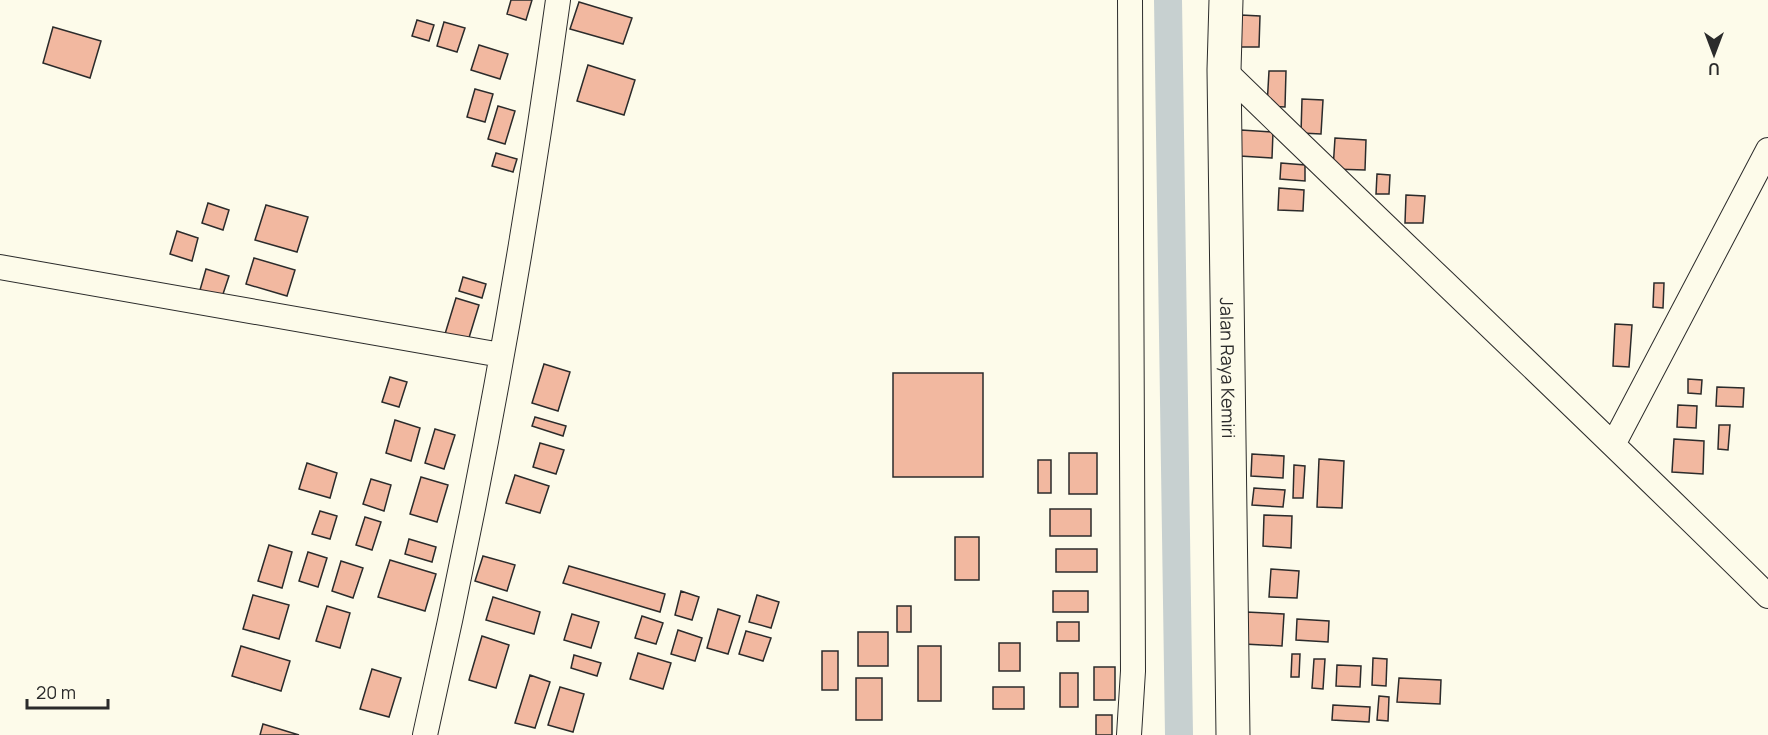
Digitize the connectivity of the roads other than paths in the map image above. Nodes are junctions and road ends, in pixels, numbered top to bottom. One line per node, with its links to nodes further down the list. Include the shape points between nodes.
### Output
1 (558, 0): 7 (street)
2 (1130, 0): 11 (street, via 1133,671)
3 (1226, 0): 4 (main road, Jalan Raya Kemiri)
4 (1224, 70): 8 (street, via 1505,343); 12 (main road, Jalan Raya Kemiri)
5 (1768, 150): 8 (street)
6 (0, 267): 7 (street)
7 (501, 355): 10 (street)
8 (1614, 443): 9 (street)
9 (1768, 596)
10 (425, 735)
11 (1129, 735)
12 (1233, 735)

